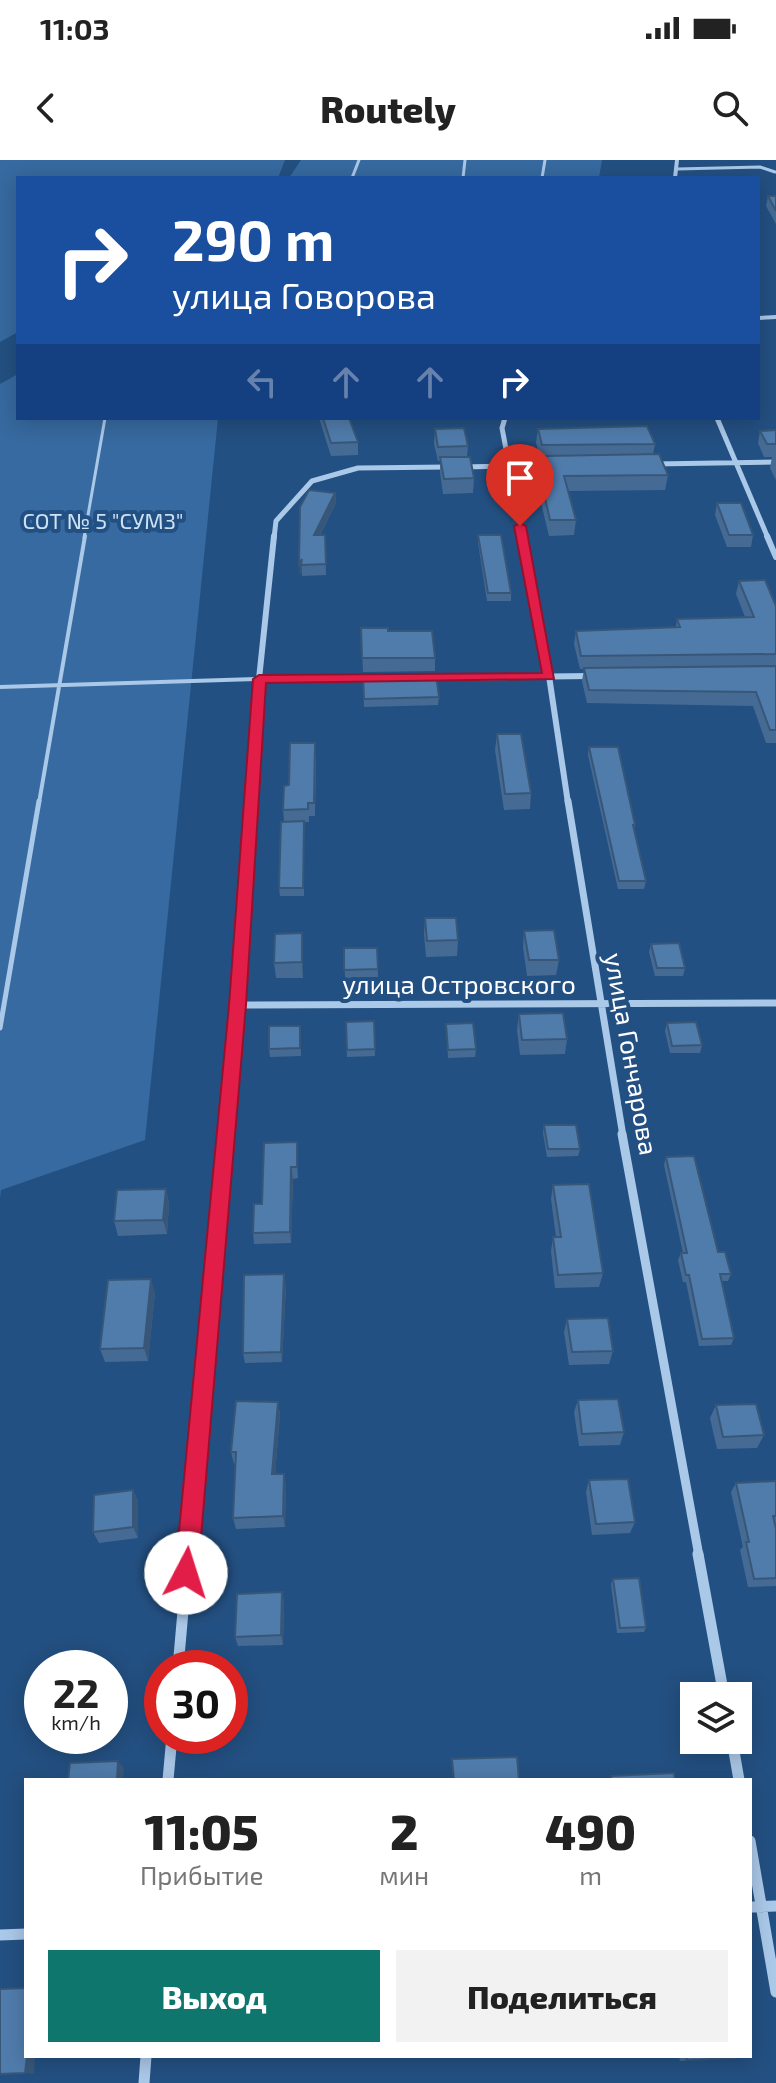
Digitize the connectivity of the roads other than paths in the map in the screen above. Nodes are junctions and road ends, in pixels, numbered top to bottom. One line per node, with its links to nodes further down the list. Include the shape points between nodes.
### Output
1 (677, 160): 2 (street)
2 (677, 169): 3 (lane, via 760,167); 4 (street)
3 (776, 172)
4 (675, 176)
5 (105, 420): 19 (lane)
6 (504, 420): 12 (street, улица Гончарова)
7 (718, 420): 8 (street)
8 (736, 462): 9 (street); 10 (street); 13 (street)
9 (776, 462)
10 (645, 464)
11 (569, 465): 12 (street)
12 (508, 466): 14 (street, улица Гончарова); 18 (street, via 358,468 312,481 276,521)
13 (776, 557)
14 (549, 676): 15 (street); 17 (street); 23 (street, улица Гончарова)
15 (595, 676)
16 (381, 678): 18 (street)
17 (412, 678)
18 (259, 679): 19 (lane); 22 (street)
19 (60, 684): 20 (lane); 24 (lane)
20 (0, 687)
21 (776, 1003): 23 (street, улица Островского)
22 (237, 1005): 23 (street, улица Островского); 25 (street)
23 (599, 1005): 26 (street, улица Гончарова)
24 (0, 1028)
25 (180, 1650)
26 (721, 1682)
27 (170, 1754): 29 (street)
28 (734, 1754): 30 (street)
29 (168, 1778)
30 (739, 1778)
31 (752, 1863): 33 (street)
32 (776, 1906): 33 (street)
33 (756, 1907): 36 (street)
34 (24, 1934): 35 (street)
35 (0, 1935)
36 (776, 1992)
37 (146, 2058): 38 (street)
38 (144, 2083)

